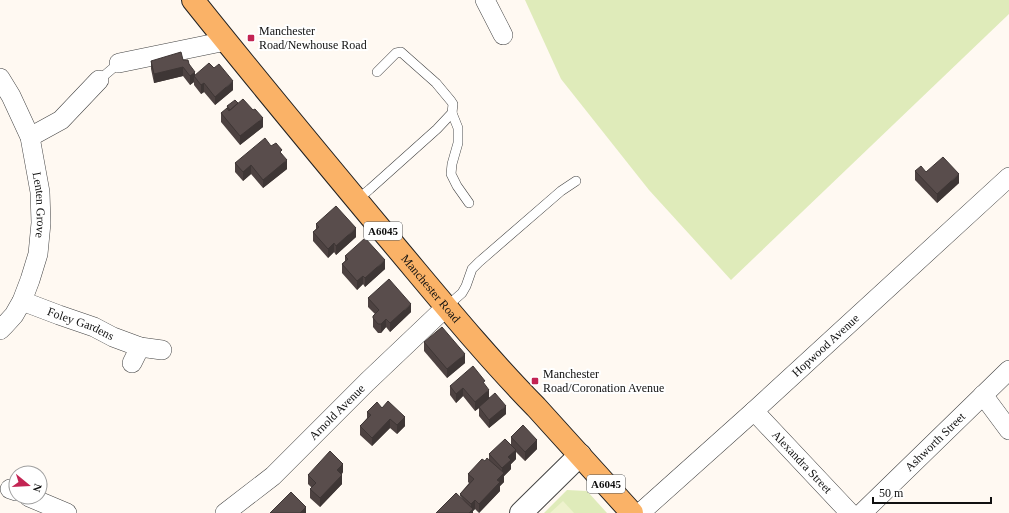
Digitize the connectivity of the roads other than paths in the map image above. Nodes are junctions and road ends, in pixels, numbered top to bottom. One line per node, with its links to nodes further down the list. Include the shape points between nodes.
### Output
1 (193, 0): 4 (main road, Manchester Road / A6045)
2 (485, 0): 3 (street)
3 (503, 35)
4 (226, 41): 5 (street); 13 (main road, Manchester Road / A6045)
5 (118, 63): 8 (lane)
6 (377, 72): 9 (lane, via 396,53 401,52 451,100)
7 (0, 78): 10 (street, Lenten Grove)
8 (99, 80): 10 (street, via 84,107)
9 (452, 113): 13 (lane); 14 (lane, via 458,128 458,143 451,174)
10 (30, 137): 15 (street, Lenten Grove, via 40,192 41,223 38,254)
11 (1009, 177): 21 (street, Hopwood Avenue)
12 (576, 181): 16 (lane, via 479,262 472,269 462,293)
13 (357, 200): 16 (main road, Manchester Road / A6045)
14 (469, 203)
15 (22, 301): 17 (street, Lenten Grove); 18 (street, Foley Gardens, via 94,327 113,337 136,355)
16 (446, 307): 23 (main road, Manchester Road / A6045); 26 (street, Arnold Avenue, via 273,476)
17 (0, 330)
18 (162, 350)
19 (1009, 370): 20 (street, Ashworth Street)
20 (984, 396): 22 (street); 31 (street, Ashworth Street)
21 (754, 411): 29 (street, Hopwood Avenue); 30 (street, Alexandra Street)
22 (1009, 430)
23 (580, 455): 27 (street); 28 (main road, Manchester Road / A6045)
24 (48, 505): 25 (street)
25 (67, 513)
26 (225, 513)
27 (521, 513)
28 (632, 513)
29 (640, 513)
30 (850, 513)
31 (862, 513)

